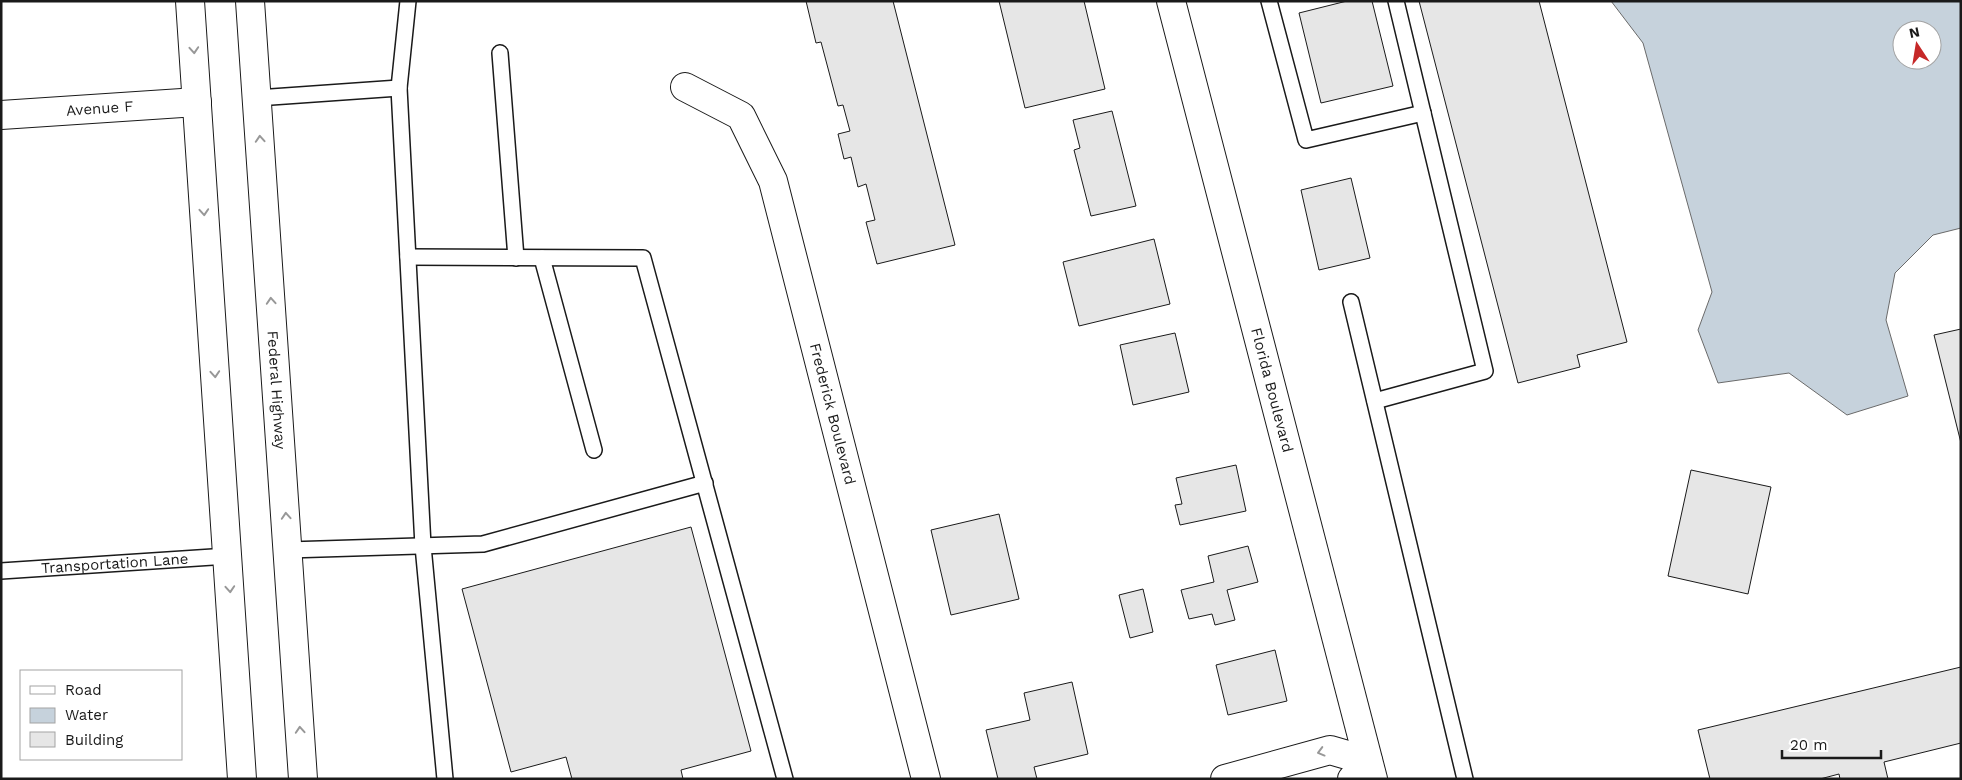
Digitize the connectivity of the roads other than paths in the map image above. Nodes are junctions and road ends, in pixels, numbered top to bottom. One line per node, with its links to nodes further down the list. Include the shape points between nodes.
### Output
1 (190, 1): 11 (street, one-way to 11)
2 (250, 1): 10 (street, Federal Highway)
3 (408, 1): 9 (lane)
4 (1171, 1): 25 (street, Florida Boulevard)
5 (1269, 1): 12 (lane, via 1306,140)
6 (1396, 1): 12 (lane)
7 (500, 53): 15 (lane)
8 (685, 87): 30 (street, Frederick Boulevard, via 741,116 773,181)
9 (399, 88): 10 (lane); 14 (lane)
10 (257, 98): 22 (street, Federal Highway, one-way to 10)
11 (197, 102): 13 (street, Avenue F); 23 (street, one-way to 23)
12 (1423, 113): 18 (lane, via 1484,371)
13 (1, 115)
14 (408, 257): 15 (lane); 21 (lane)
15 (516, 258): 16 (lane)
16 (542, 258): 19 (lane); 20 (lane, via 643,258)
17 (1351, 302): 18 (lane)
18 (1375, 401): 32 (lane)
19 (594, 450)
20 (705, 483): 21 (lane, via 483,544); 29 (lane)
21 (423, 546): 22 (lane); 28 (lane)
22 (288, 550): 27 (street, Federal Highway, one-way to 22)
23 (228, 556): 24 (lane, Transportation Lane); 26 (street, one-way to 26)
24 (1, 571)
25 (1364, 773): 31 (street, one-way to 31, via 1330,750)
26 (242, 779)
27 (303, 779)
28 (445, 779)
29 (785, 779)
30 (926, 779)
31 (1225, 779)
32 (1466, 779)

